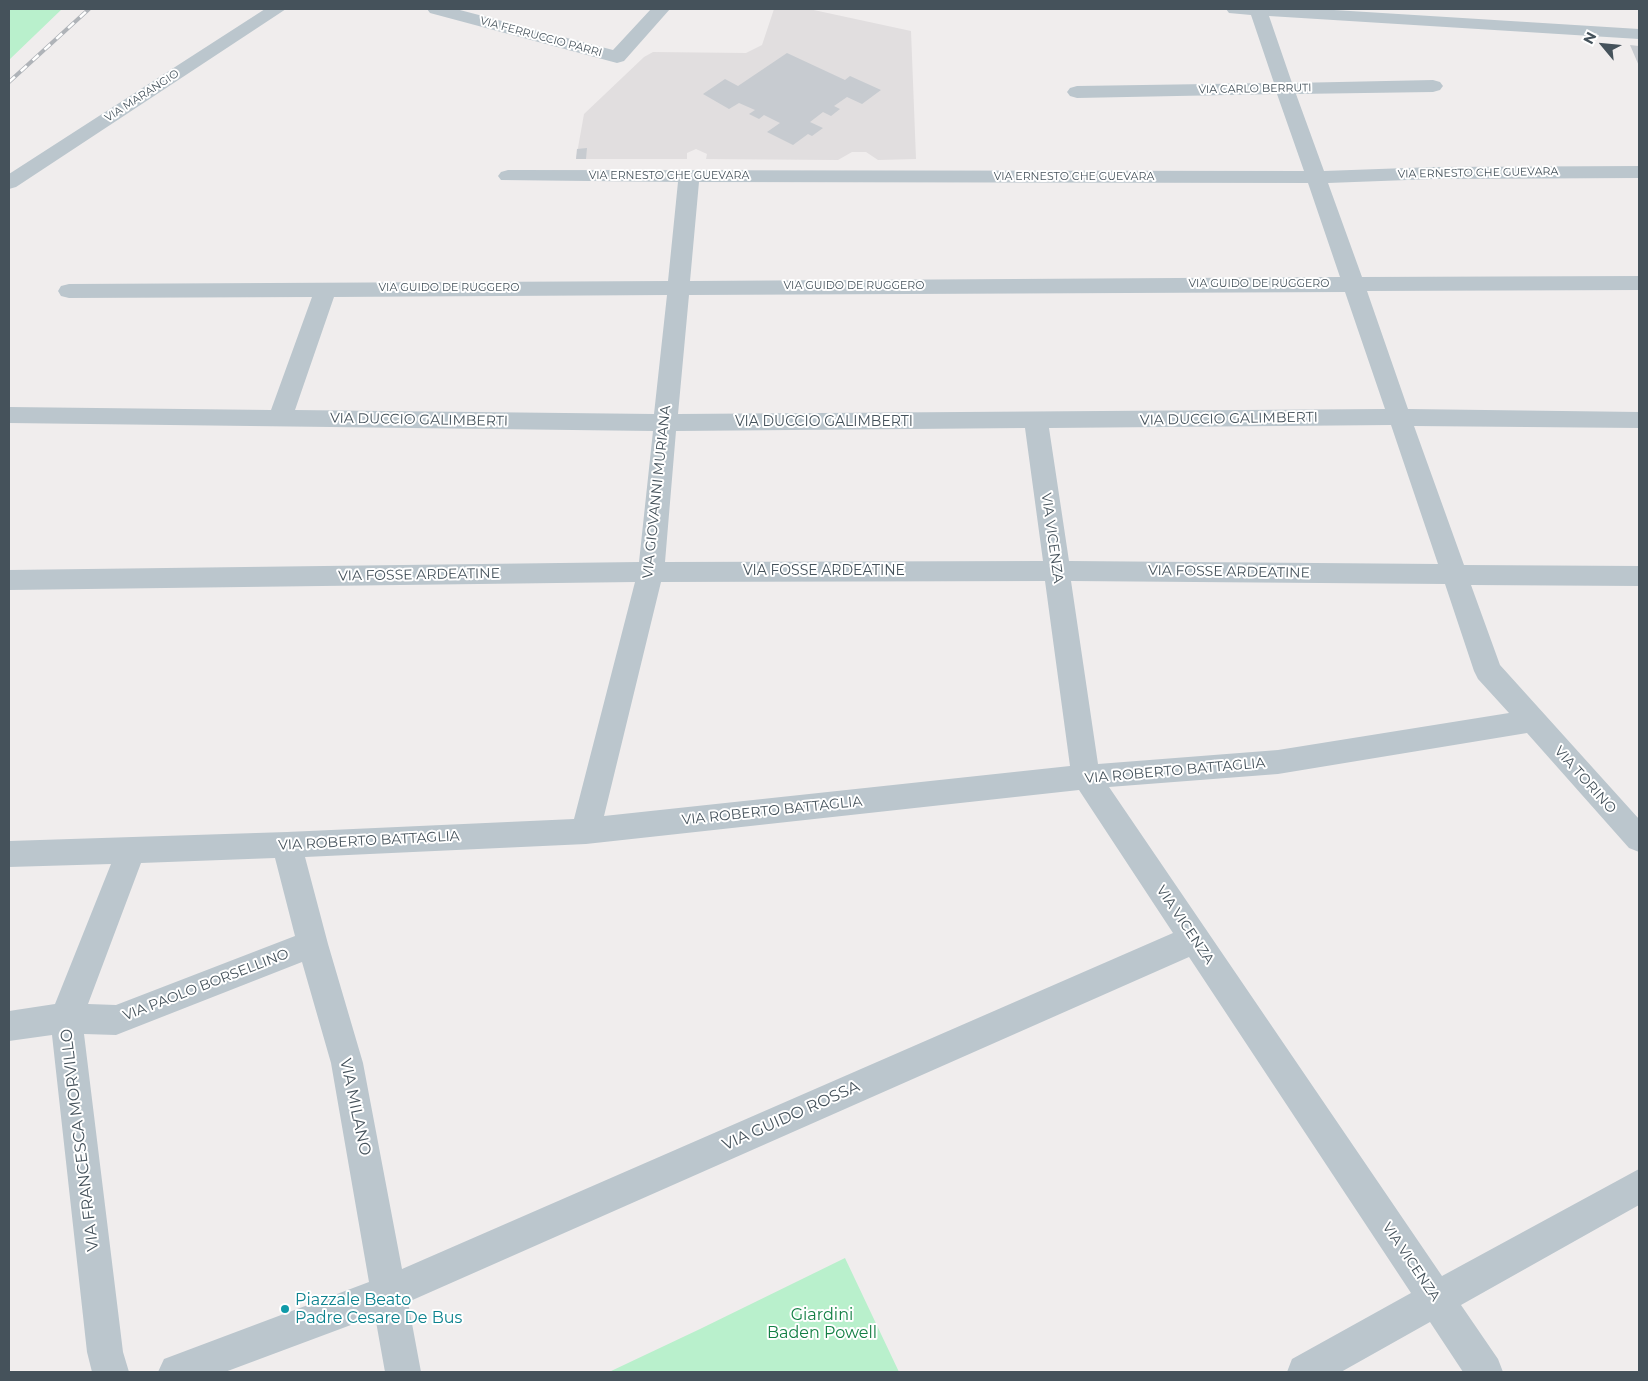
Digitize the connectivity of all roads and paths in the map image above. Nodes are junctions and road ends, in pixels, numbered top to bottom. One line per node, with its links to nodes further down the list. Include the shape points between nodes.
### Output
1 (277, 9): 13 (street, VIA MARANGIO)
2 (436, 9): 3 (street, VIA FERRUCCIO PARRI, via 617,57)
3 (661, 9)
4 (1247, 10): 5 (street); 7 (street, VIA TORINO)
5 (1639, 34)
6 (1432, 86): 7 (street, VIA CARLO BERRUTI)
7 (1284, 88): 8 (street, VIA CARLO BERRUTI); 12 (street, VIA TORINO)
8 (1077, 92)
9 (1639, 172): 12 (street, VIA ERNESTO CHE GUEVARA, via 1434,172)
10 (508, 176): 11 (street, VIA ERNESTO CHE GUEVARA)
11 (689, 176): 12 (street, VIA ERNESTO CHE GUEVARA); 16 (street, VIA GIOVANNI MURIANA)
12 (1315, 178): 15 (street, VIA TORINO)
13 (9, 183)
14 (1639, 283): 15 (street, VIA GUIDO DE RUGGERO)
15 (1353, 284): 16 (street, VIA GUIDO DE RUGGERO); 20 (street, VIA TORINO)
16 (678, 287): 17 (street, VIA GUIDO DE RUGGERO); 24 (street, VIA GIOVANNI MURIANA)
17 (326, 289): 18 (street, VIA GUIDO DE RUGGERO); 21 (street)
18 (68, 291)
19 (9, 415): 21 (street, VIA DUCCIO GALIMBERTI)
20 (1400, 417): 22 (street, VIA DUCCIO GALIMBERTI); 23 (street, VIA DUCCIO GALIMBERTI); 27 (street, VIA TORINO)
21 (280, 418): 24 (street, VIA DUCCIO GALIMBERTI)
22 (1639, 420)
23 (1036, 421): 24 (street, VIA DUCCIO GALIMBERTI); 25 (street, VIA VICENZA)
24 (665, 423): 26 (street, VIA GIOVANNI MURIANA)
25 (1056, 570): 26 (street, VIA FOSSE ARDEATINE); 27 (street, VIA FOSSE ARDEATINE); 31 (street, VIA VICENZA)
26 (651, 572): 29 (street, VIA FOSSE ARDEATINE); 32 (street, VIA GIOVANNI MURIANA)
27 (1454, 575): 28 (street, VIA FOSSE ARDEATINE); 30 (street, VIA TORINO, via 1488,671)
28 (1639, 576)
29 (9, 580)
30 (1532, 721): 31 (street, VIA ROBERTO BATTAGLIA, via 1278,762); 33 (street, VIA TORINO)
31 (1086, 777): 32 (street, VIA ROBERTO BATTAGLIA); 37 (street, VIA VICENZA)
32 (586, 831): 34 (street, VIA ROBERTO BATTAGLIA)
33 (1639, 839)
34 (287, 845): 35 (street, VIA ROBERTO BATTAGLIA); 38 (street, VIA MILANO)
35 (131, 850): 36 (street, VIA ROBERTO BATTAGLIA); 39 (street, VIA FRANCESCA MORVILLO)
36 (9, 854)
37 (1195, 939): 42 (street, VIA GUIDO ROSSA); 43 (street, VIA VICENZA)
38 (312, 944): 39 (street, VIA PAOLO BORSELLINO, via 116,1020); 42 (street, VIA MILANO, via 347,1063)
39 (66, 1018): 40 (street, VIA PAOLO BORSELLINO); 44 (street, VIA FRANCESCA MORVILLO)
40 (9, 1026)
41 (1639, 1186): 43 (street)
42 (388, 1293): 45 (street, VIA GUIDO ROSSA); 46 (street, VIA MILANO)
43 (1435, 1298): 47 (street); 48 (street, VIA VICENZA)
44 (108, 1362)
45 (177, 1372)
46 (403, 1372)
47 (1305, 1372)
48 (1485, 1372)

